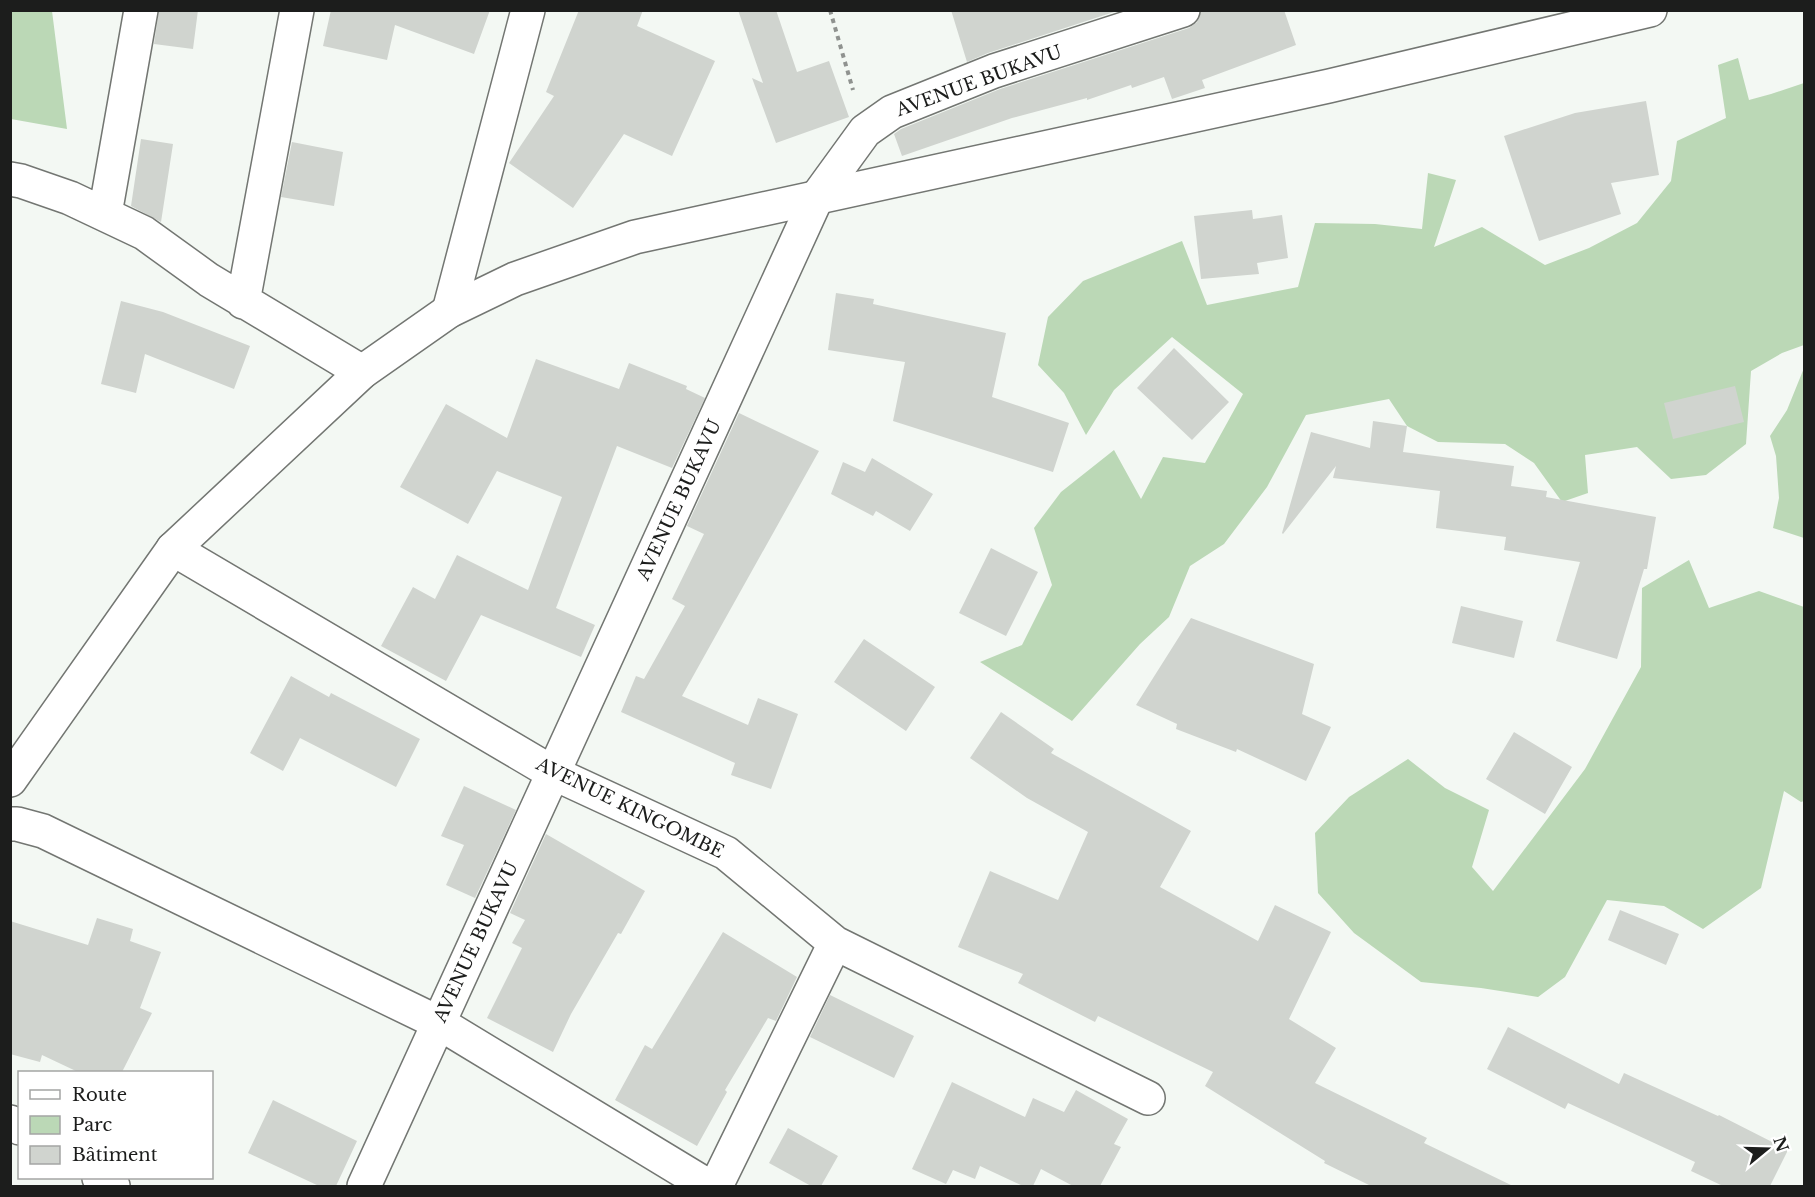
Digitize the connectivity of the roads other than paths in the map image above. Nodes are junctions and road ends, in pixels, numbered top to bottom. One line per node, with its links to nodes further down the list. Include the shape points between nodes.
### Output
1 (141, 10): 8 (street)
2 (297, 10): 9 (street)
3 (528, 10): 10 (street)
4 (1183, 10): 7 (street, AVENUE BUKAVU, via 994,71 892,112 865,131)
5 (1650, 10): 7 (street, via 1329,86)
6 (10, 179): 8 (street)
7 (817, 197): 10 (street, via 634,237 515,279); 14 (street, AVENUE BUKAVU)
8 (105, 214): 9 (street, via 144,233)
9 (243, 302): 11 (street)
10 (449, 311): 11 (street)
11 (362, 372): 12 (street)
12 (173, 549): 13 (street); 14 (street, AVENUE KINGOMBE)
13 (21, 753): 15 (street)
14 (553, 774): 17 (street, AVENUE KINGOMBE, via 726,853); 18 (street, AVENUE BUKAVU)
15 (10, 780)
16 (10, 824): 18 (street, via 43,831)
17 (835, 943): 19 (street, AVENUE KINGOMBE); 22 (street)
18 (439, 1023): 20 (street, AVENUE BUKAVU); 21 (street)
19 (1148, 1098)
20 (364, 1186)
21 (708, 1186)
22 (716, 1186)

